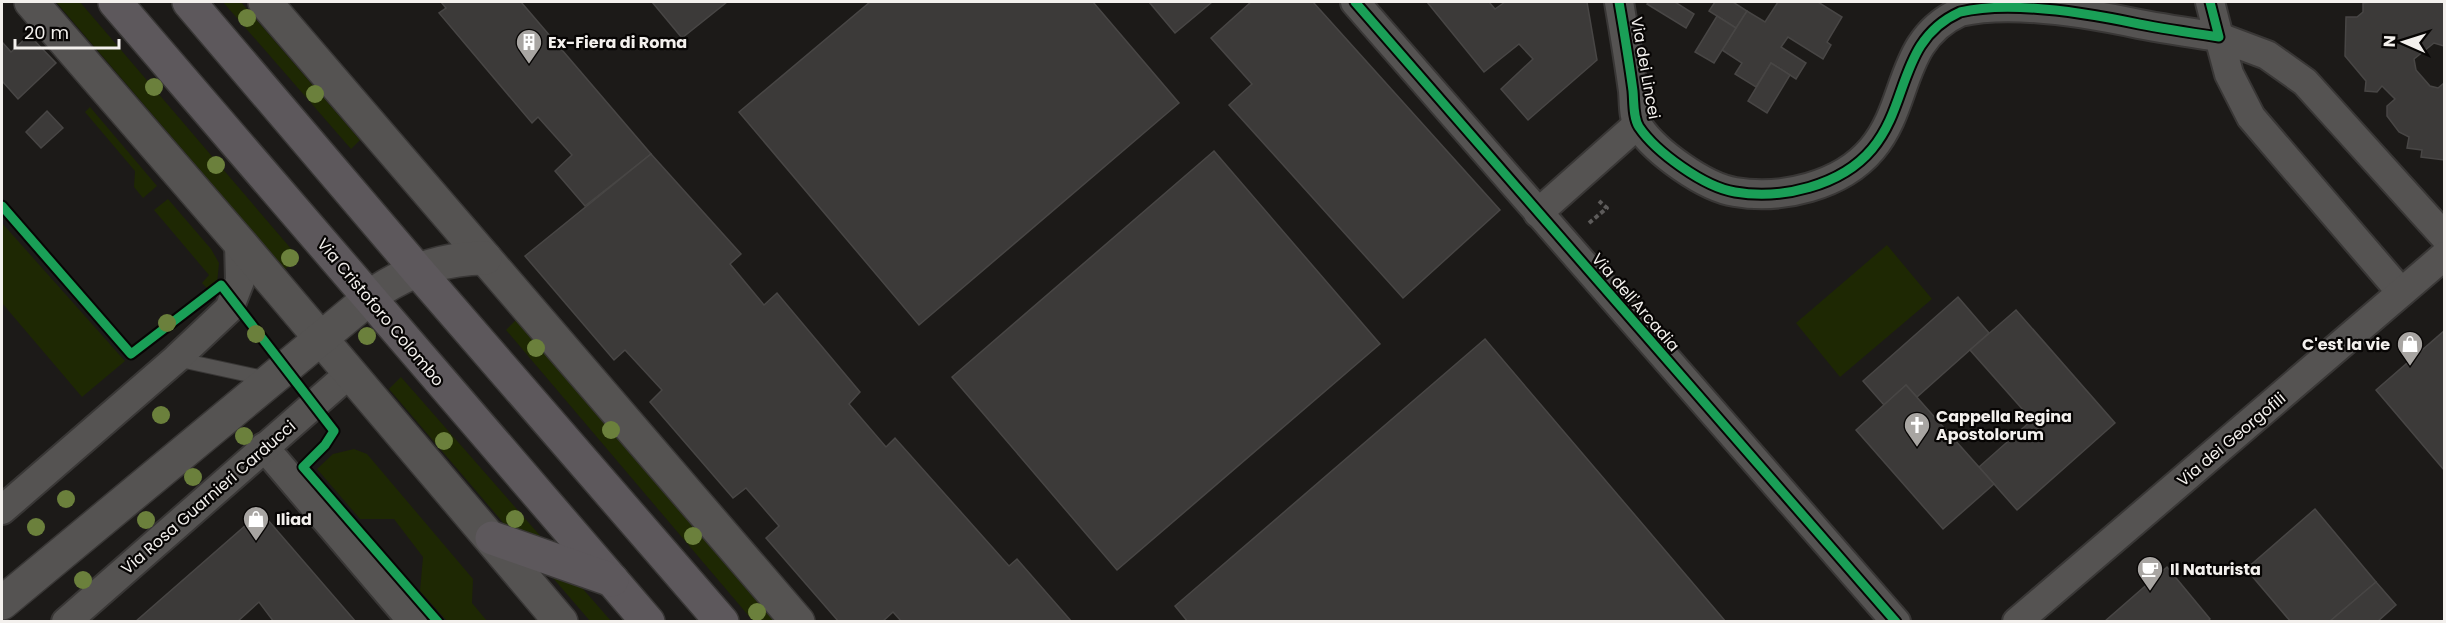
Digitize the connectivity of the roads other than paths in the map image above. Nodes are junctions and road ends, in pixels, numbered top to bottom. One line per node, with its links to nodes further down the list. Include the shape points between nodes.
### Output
1 (31, 2): 12 (main road)
2 (115, 2): 17 (main road, Via Cristoforo Colombo)
3 (189, 2): 15 (main road)
4 (265, 2): 14 (main road)
5 (1355, 2): 10 (street, Via dell'Arcadia)
6 (1619, 2): 9 (street, Via dei Lincei)
7 (2210, 2): 8 (street)
8 (2219, 38): 9 (street, Via dei Lincei, via 2032,5 1995,3 1961,12 1933,30 1920,46 1891,118 1864,159 1812,186 1780,194 1734,192 1688,172); 11 (street, Via dei Lincei, via 2267,55 2305,82); 16 (street, via 2229,74 2251,117)
9 (1638, 125): 10 (street, Via dei Lincei)
10 (1538, 213): 33 (street, Via dell'Arcadia)
11 (2445, 236)
12 (239, 242): 18 (main road); 19 (street, via 240,281 234,300)
13 (2445, 256): 16 (street, Via dei Georgofili)
14 (485, 258): 15 (main road, via 452,261); 32 (main road)
15 (417, 271): 17 (main road); 31 (main road)
16 (2401, 292): 34 (street, Via dei Georgofili)
17 (368, 298): 18 (main road); 25 (main road, Via Cristoforo Colombo)
18 (320, 338): 20 (main road); 21 (main road)
19 (176, 359): 21 (lane); 23 (street)
20 (350, 373): 22 (street, Via Rosa Guarnieri Carducci); 24 (main road)
21 (270, 380): 26 (main road)
22 (264, 447): 27 (street, Via Rosa Guarnieri Carducci); 28 (street)
23 (2, 510)
24 (492, 538): 25 (main road); 29 (main road)
25 (613, 581): 30 (main road, Via Cristoforo Colombo)
26 (2, 603)
27 (66, 621)
28 (412, 621)
29 (561, 621)
30 (648, 621)
31 (722, 621)
32 (798, 621)
33 (1896, 621)
34 (2017, 621)

